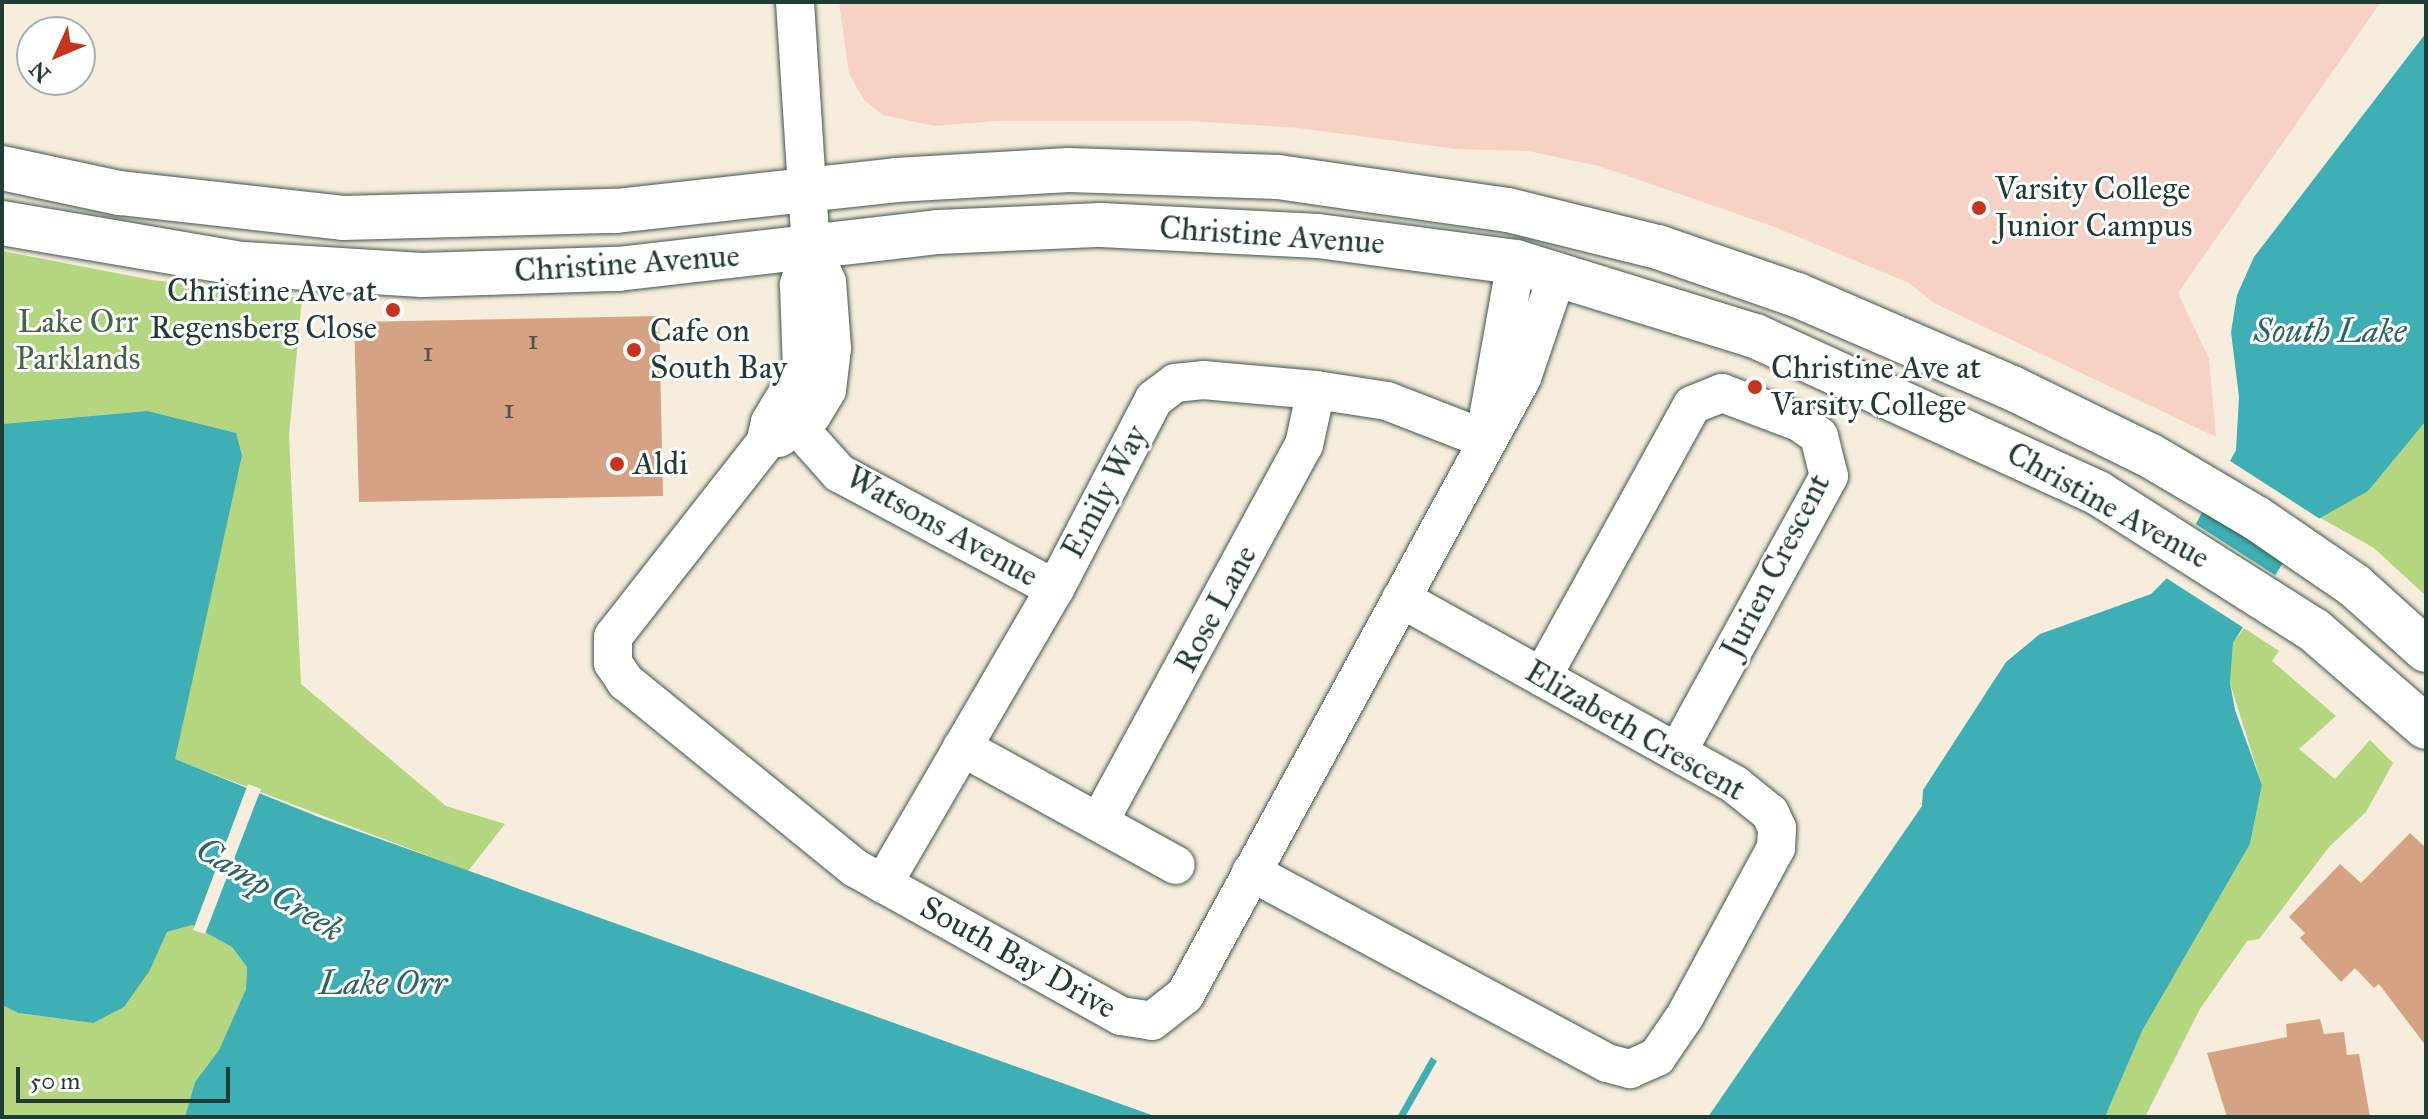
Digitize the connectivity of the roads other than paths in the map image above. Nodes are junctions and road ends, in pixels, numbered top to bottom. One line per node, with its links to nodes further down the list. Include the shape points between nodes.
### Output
1 (795, 2): 3 (street)
2 (2, 168): 3 (main road, Christine Avenue, via 120,193 343,218 523,217)
3 (810, 191): 4 (main road, Christine Avenue, via 970,174 1129,170 1278,177); 6 (street)
4 (1549, 219): 7 (main road); 8 (main road); 15 (main road, Christine Avenue, via 1658,247 1834,309 2014,389 2189,476 2321,560)
5 (2, 223): 6 (main road, Christine Avenue, via 243,264 422,275 618,269)
6 (811, 247): 7 (main road, Christine Avenue, via 1003,227 1101,225 1318,236); 10 (street, South Bay Drive, via 827,282 832,363 827,390); 12 (street, South Bay Drive, via 799,285 802,369 770,422)
7 (1516, 262): 8 (main road, Christine Avenue); 11 (street, South Bay Drive)
8 (1558, 272): 11 (street, South Bay Drive, via 1522,378); 17 (main road, Christine Avenue, via 1805,356 2098,493 2288,612)
9 (1316, 390): 11 (street, Emily Way, via 1409,407); 13 (street, Emily Way, via 1203,380 1175,383 1147,411); 20 (street, Rose Lane, via 1304,445)
10 (798, 427): 12 (street, South Bay Drive); 13 (street, Watsons Avenue, via 839,473)
11 (1485, 439): 14 (street, South Bay Drive)
12 (765, 443): 23 (street, South Bay Drive, via 613,637 613,663 650,701 855,868)
13 (1055, 589): 18 (street, Emily Way)
14 (1401, 599): 16 (street, Elizabeth Crescent); 22 (street, South Bay Drive)
15 (2426, 650)
16 (1542, 677): 19 (street, Elizabeth Crescent); 19 (street, Jurien Crescent, via 1692,405 1722,393 1799,422 1819,436 1829,476)
17 (2426, 727)
18 (962, 747): 20 (street); 23 (street, Emily Way)
19 (1677, 752): 22 (street, Elizabeth Crescent, via 1734,784 1770,813 1777,828 1776,848 1685,1016 1657,1057 1630,1069 1607,1063 1456,985)
20 (1099, 822): 21 (street)
21 (1176, 865)
22 (1251, 872): 23 (street, South Bay Drive, via 1185,995 1152,1021 1121,1016)
23 (883, 884)

